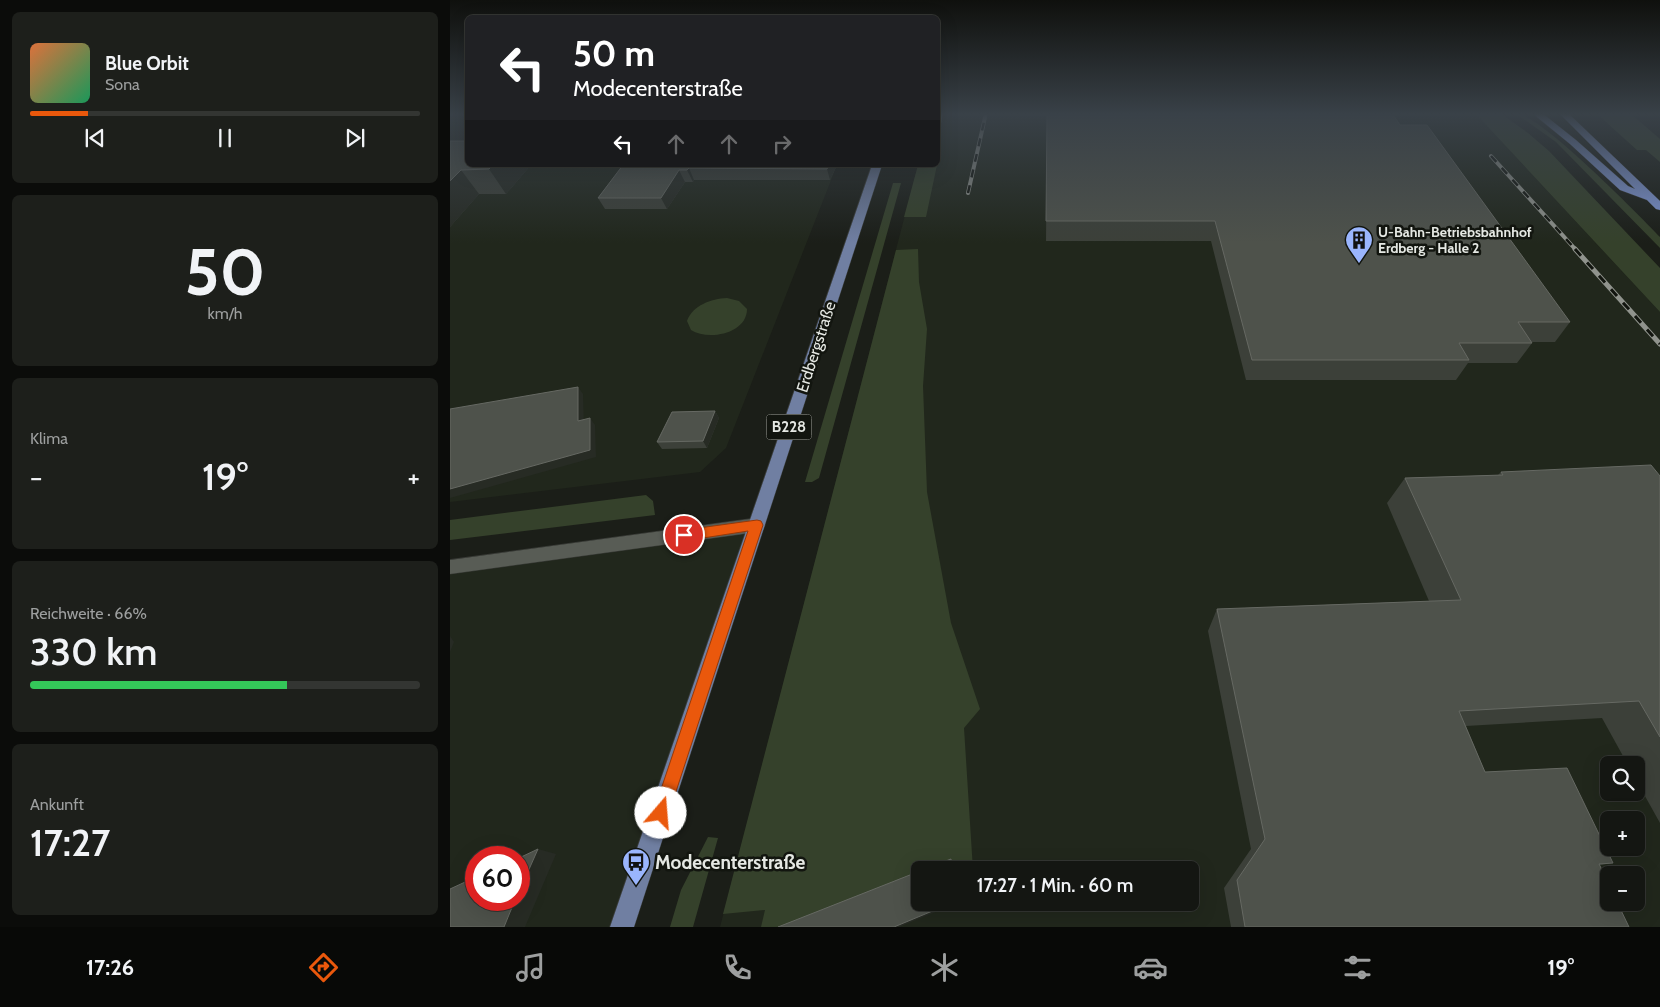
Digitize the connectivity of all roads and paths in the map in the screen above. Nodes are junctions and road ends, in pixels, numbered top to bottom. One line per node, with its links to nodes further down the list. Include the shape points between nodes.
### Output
1 (1589, 156): 5 (highway, via 1624,188)
2 (1599, 156): 5 (highway, via 1629,184)
3 (1607, 156): 5 (highway)
4 (876, 167): 7 (main road, Erdbergstraße / B228)
5 (1650, 198): 6 (highway)
6 (1660, 208)
7 (757, 525): 8 (street); 9 (main road, Erdbergstraße / B228)
8 (450, 567)
9 (622, 927)

